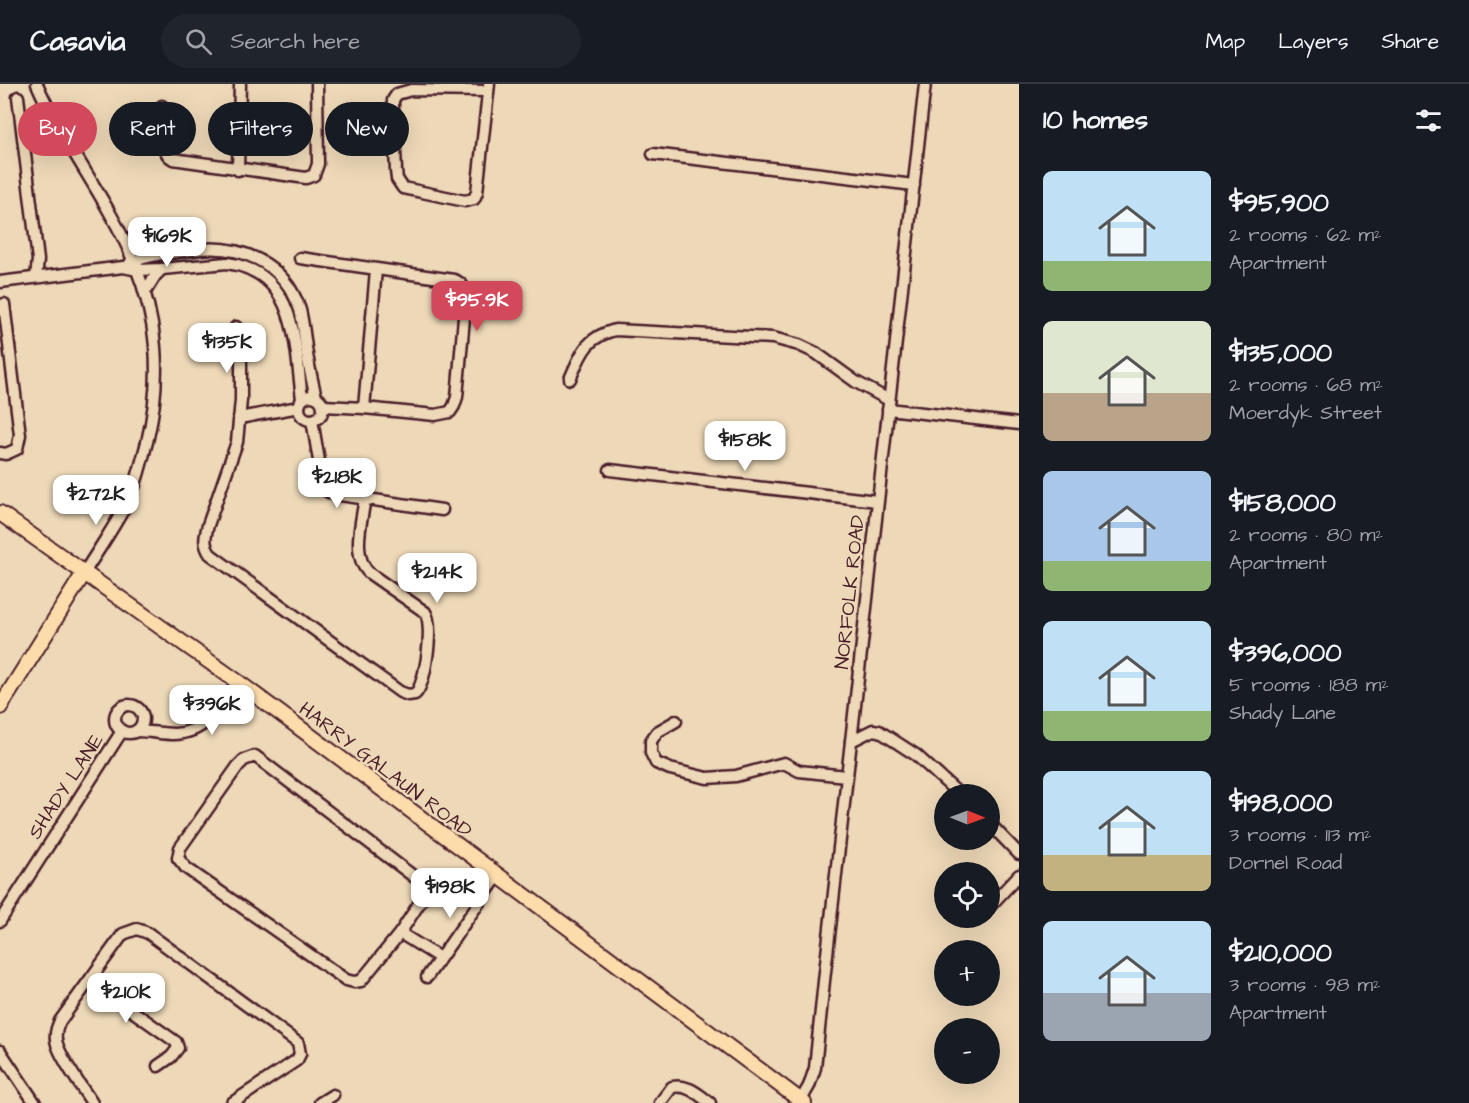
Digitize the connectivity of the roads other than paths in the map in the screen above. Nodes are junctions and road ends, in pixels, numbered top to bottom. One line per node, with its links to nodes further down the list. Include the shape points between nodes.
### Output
1 (37, 84): 13 (street)
2 (240, 84): 9 (street)
3 (317, 84): 9 (street, via 318,164 314,175 302,178)
4 (925, 84): 10 (street, NORFOLK ROAD)
5 (489, 88): 5 (street, via 411,90 397,94 393,100 396,171 403,188 465,201 474,199)
6 (18, 97): 17 (street, via 38,260)
7 (653, 154): 10 (street)
8 (168, 156): 9 (street)
9 (238, 170)
10 (914, 185): 25 (street, NORFOLK ROAD)
11 (193, 250): 13 (street); 14 (street); 23 (street, via 247,253 269,264 281,277 300,310)
12 (300, 258): 16 (street)
13 (136, 265): 15 (street); 17 (street); 19 (street)
14 (195, 267): 15 (street); 24 (street, via 240,265 266,279 279,292 291,322)
15 (162, 269): 19 (street)
16 (376, 270): 27 (street); 27 (street, via 454,280 465,288 466,295 454,406 445,414 435,415)
17 (36, 277): 18 (street)
18 (0, 282)
19 (146, 292): 37 (street, via 156,345 157,385 151,423 132,493)
20 (4, 304): 31 (street, via 20,435 17,449)
21 (236, 327): 28 (street, via 241,348)
22 (570, 379): 25 (street, via 592,340 615,330 773,338 816,353)
23 (316, 396): 24 (street, via 308,396); 26 (street)
24 (300, 403): 28 (street); 29 (street, via 304,418)
25 (888, 404): 30 (street); 34 (street, NORFOLK ROAD)
26 (323, 406): 27 (street); 29 (street, via 322,414)
27 (364, 408)
28 (239, 418): 33 (street, via 237,442 204,537 210,554 400,692 415,694 422,685 429,620 425,612 363,566 359,550)
29 (312, 420): 33 (street, via 324,488 330,493)
30 (1019, 424)
31 (0, 453)
32 (610, 470): 34 (street)
33 (365, 498): 35 (street)
34 (877, 501): 45 (street, NORFOLK ROAD)
35 (442, 510)
36 (0, 513): 37 (main road, HARRY GALAUN ROAD)
37 (84, 573): 38 (main road, HARRY GALAUN ROAD); 39 (main road)
38 (238, 682): 44 (street, SHADY LANE, via 214,716 197,729 173,734); 51 (main road, HARRY GALAUN ROAD)
39 (0, 707)
40 (143, 718): 42 (street, SHADY LANE, via 135,706 123,706 116,712 115,721); 43 (street); 44 (street, SHADY LANE)
41 (676, 721): 46 (street, via 657,732 651,741 656,763 670,769 707,778 736,776 784,763 799,771)
42 (122, 731): 43 (street, SHADY LANE); 53 (street, SHADY LANE)
43 (136, 731): 44 (street, SHADY LANE)
44 (159, 731)
45 (850, 741): 46 (street, NORFOLK ROAD); 47 (street, via 873,730 889,735)
46 (846, 776): 62 (street, NORFOLK ROAD, via 815,1068)
47 (948, 784)
48 (1000, 834): 49 (street)
49 (1019, 854)
50 (1019, 875): 52 (street)
51 (497, 877): 55 (street); 62 (main road, HARRY GALAUN ROAD)
52 (1000, 895)
53 (0, 921)
54 (400, 933): 54 (street, via 363,980 350,981 186,868 178,853 238,766 255,756 423,884 426,893); 55 (street)
55 (440, 958): 56 (street)
56 (426, 977)
57 (90, 981): 60 (street, via 176,1042 177,1053); 64 (street, via 60,1021 56,1040); 65 (street, via 123,934 142,930 295,1039 300,1047 297,1060)
58 (0, 1051): 59 (street)
59 (4, 1063): 63 (street)
60 (158, 1066)
61 (333, 1095): 66 (street)
62 (802, 1102)
63 (35, 1103)
64 (92, 1103)
65 (232, 1103)
66 (320, 1103)
67 (660, 1103): 68 (street, via 672,1087 678,1086 689,1088)
68 (710, 1103)

